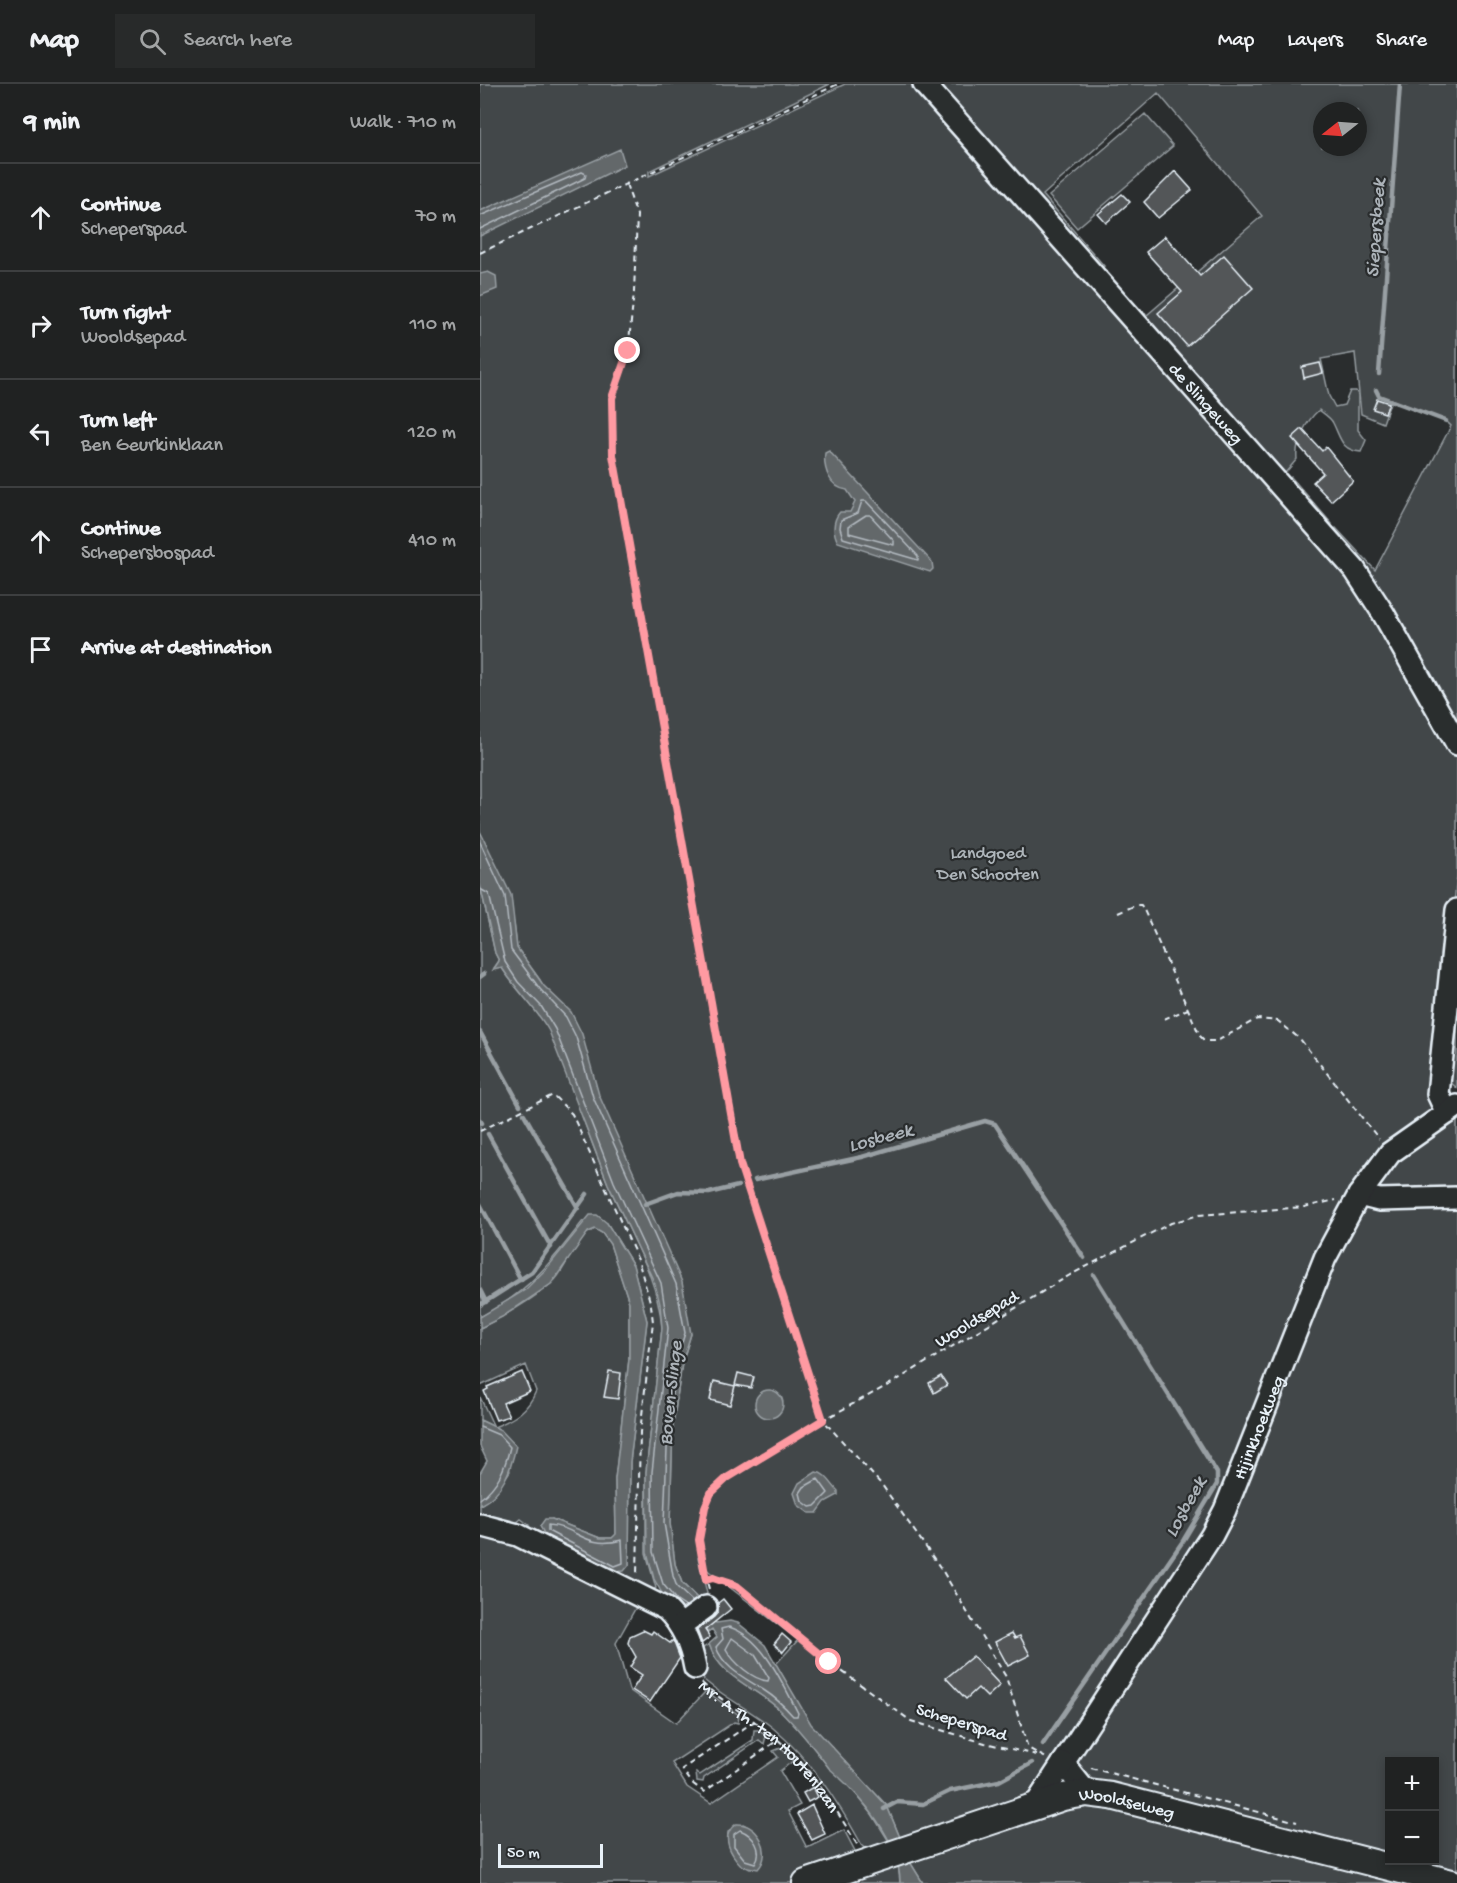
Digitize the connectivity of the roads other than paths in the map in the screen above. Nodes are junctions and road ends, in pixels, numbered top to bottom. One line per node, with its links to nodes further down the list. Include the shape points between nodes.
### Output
1 (924, 84): 2 (street, de Slingeweg, via 1355,570)
2 (1457, 744)
3 (1457, 909): 4 (street, via 1438,1094)
4 (1452, 1109): 5 (street, Hijinkhoekweg, via 1390,1153)
5 (1359, 1195): 6 (street, via 1379,1200); 9 (street, Hijinkhoekweg, via 1325,1258 1212,1535)
6 (1457, 1198)
7 (480, 1525): 8 (street, Mr. A.Th. ten Houtenlaan, via 518,1534 666,1609 692,1617)
8 (695, 1668)
9 (1063, 1763): 10 (street); 11 (street, Hijinkhoekweg)
10 (1087, 1793): 11 (main road, Wooldseweg); 13 (main road, Wooldseweg)
11 (1035, 1806): 12 (main road, Wooldseweg)
12 (806, 1883)
13 (1452, 1883)

